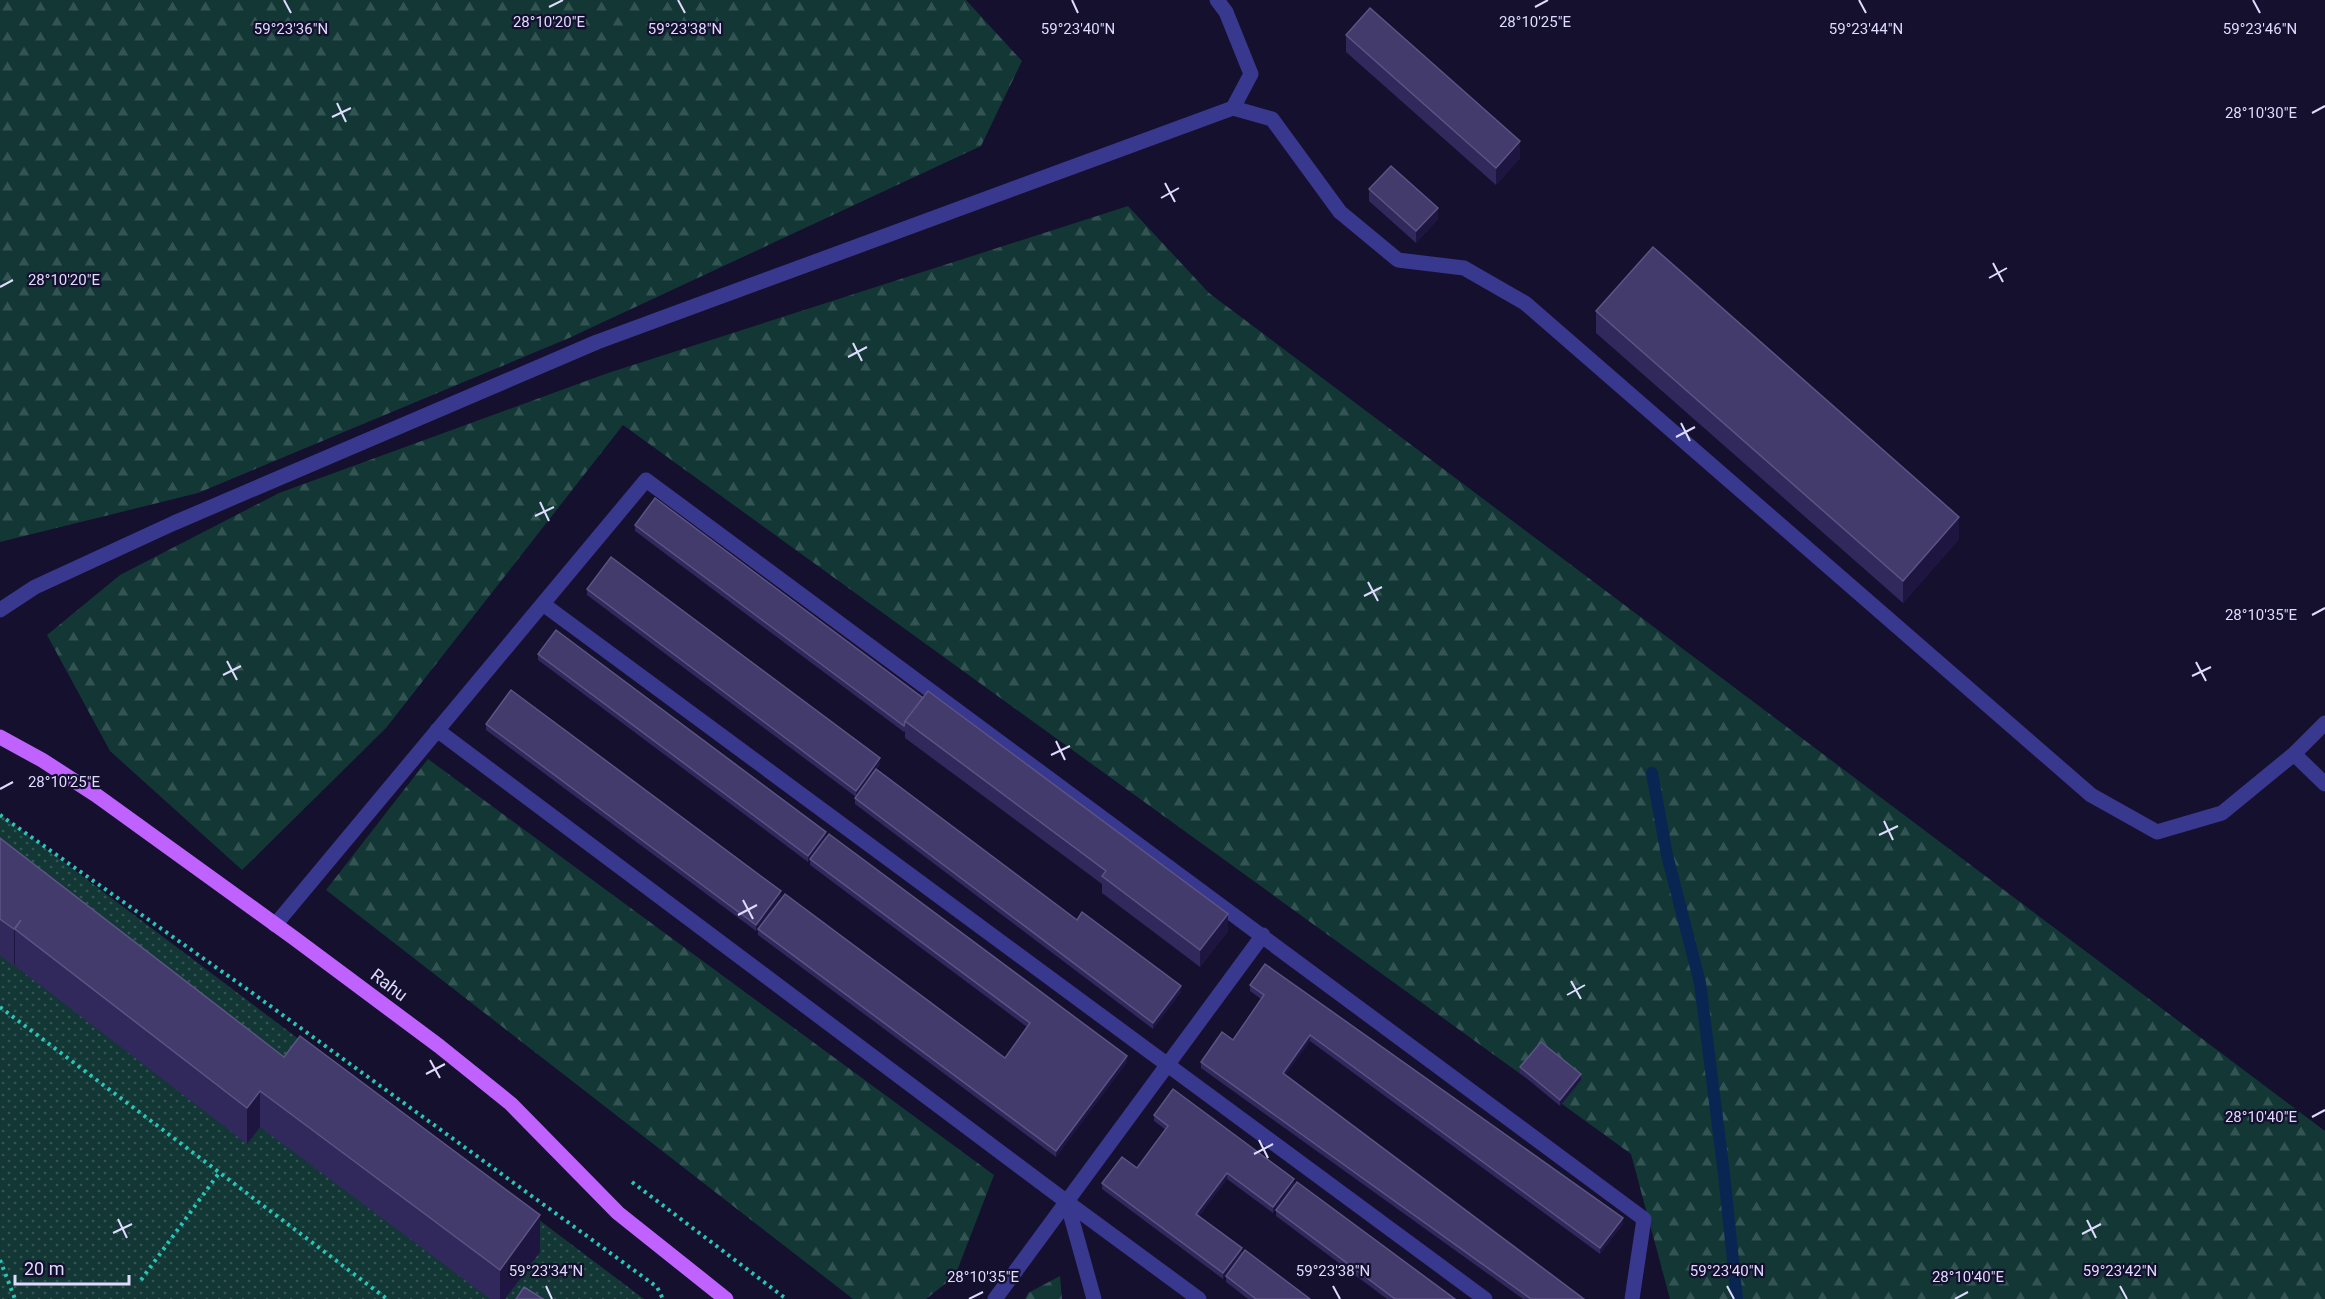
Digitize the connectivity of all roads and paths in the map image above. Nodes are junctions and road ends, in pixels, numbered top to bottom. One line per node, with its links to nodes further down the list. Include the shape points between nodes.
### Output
1 (1216, 0): 2 (lane, via 1226,12 1251,74)
2 (1233, 108): 4 (lane, via 597,342 174,523 35,587); 8 (lane, via 1272,119 1340,212 1398,260 1464,268 1526,303 2091,795 2157,832 2223,813)
3 (543, 604): 6 (lane); 12 (lane, via 646,480); 14 (lane)
4 (0, 610)
5 (2325, 723): 8 (lane)
6 (437, 730): 11 (lane); 17 (lane)
7 (0, 737): 11 (main road, Rahu, via 96,795)
8 (2294, 754): 9 (lane)
9 (2325, 784)
10 (0, 815): 24 (path, via 657,1287)
11 (274, 925): 20 (main road, Rahu, via 511,1104 618,1213)
12 (1263, 935): 14 (lane); 29 (lane, via 1644,1219)
13 (0, 1007): 15 (path)
14 (1168, 1064): 17 (lane); 28 (lane)
15 (219, 1173): 19 (path); 23 (path)
16 (632, 1182): 21 (path)
17 (1067, 1202): 25 (lane); 26 (lane); 27 (lane)
18 (0, 1260): 22 (path)
19 (141, 1280)
20 (722, 1298)
21 (785, 1298)
22 (15, 1299)
23 (387, 1299)
24 (663, 1299)
25 (995, 1299)
26 (1094, 1299)
27 (1199, 1299)
28 (1485, 1299)
29 (1632, 1299)

